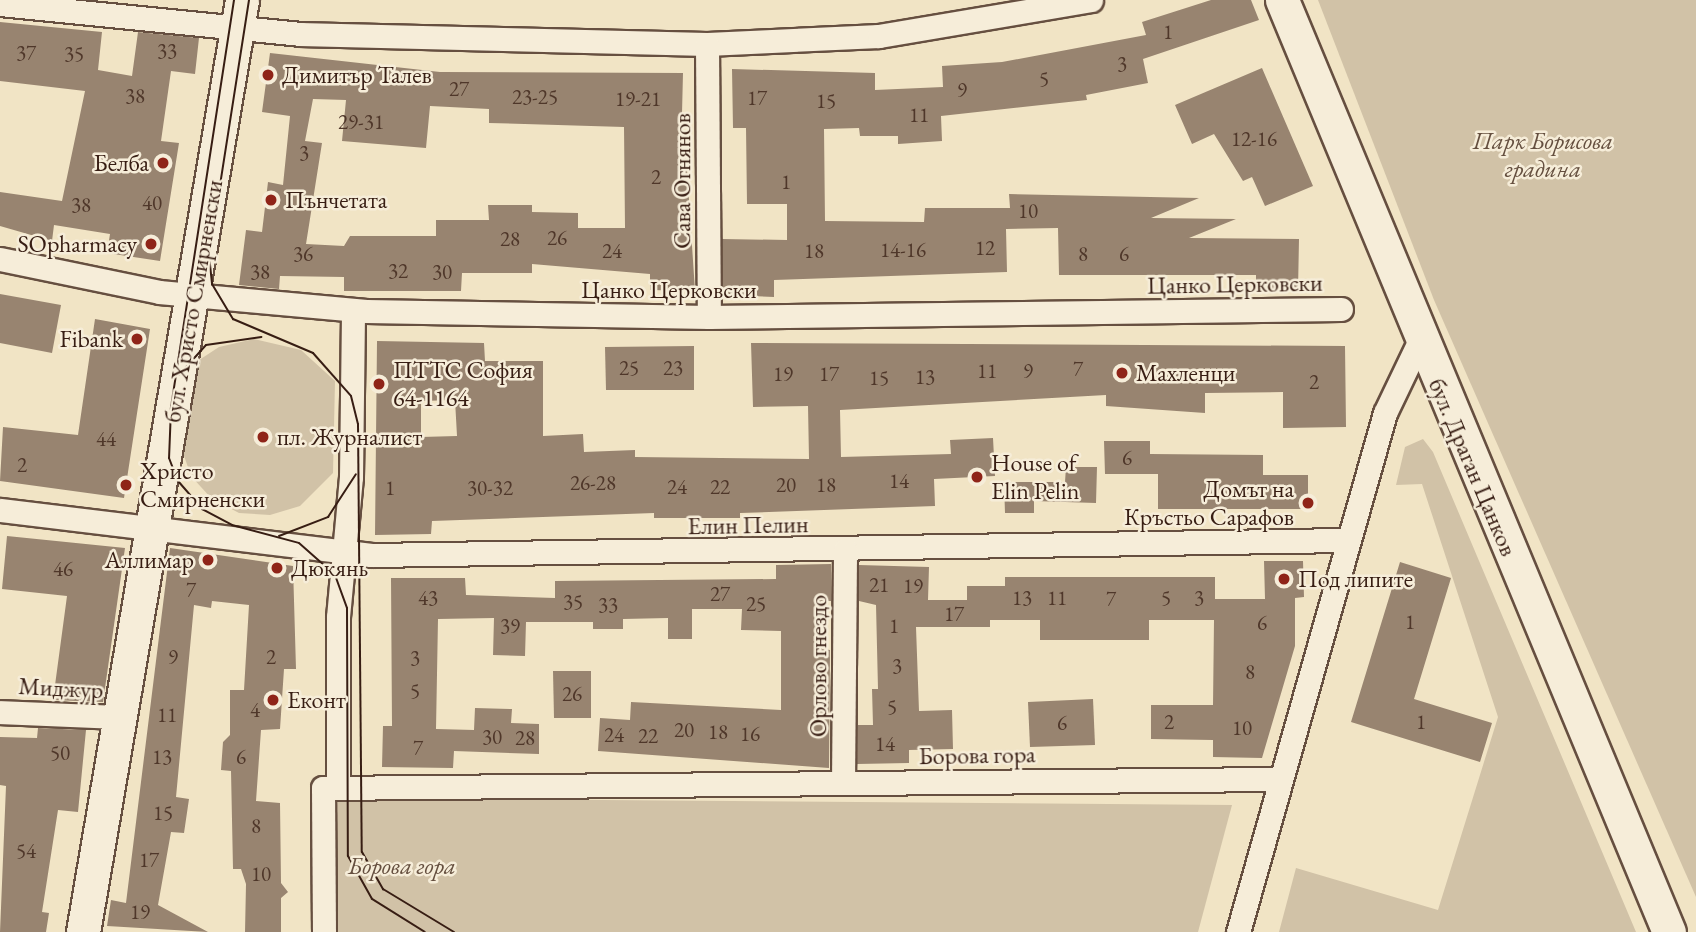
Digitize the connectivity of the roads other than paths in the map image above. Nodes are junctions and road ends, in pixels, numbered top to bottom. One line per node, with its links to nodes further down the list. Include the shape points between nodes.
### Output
1 (1091, 0): 5 (street, via 878,36)
2 (1282, 0): 11 (street, бул. Драган Цанков)
3 (0, 5): 4 (street)
4 (240, 14): 5 (street); 7 (street, бул. Христо Смирненски)
5 (707, 44): 10 (street, Сава Огнянов)
6 (0, 259): 7 (street, Цанко Церковски)
7 (190, 295): 9 (street, Цанко Церковски); 13 (street, бул. Христо Смирненски)
8 (1341, 309): 10 (street, Цанко Церковски)
9 (353, 311): 10 (street, Цанко Церковски); 16 (street)
10 (709, 317)
11 (1419, 342): 14 (street, via 1385,413); 25 (street, бул. Драган Цанков)
12 (0, 510): 13 (street, Елин Пелин)
13 (151, 526): 16 (street, Елин Пелин); 18 (street, бул. Христо Смирненски)
14 (1347, 540): 15 (street, Елин Пелин); 19 (street)
15 (845, 550): 16 (street, Елин Пелин); 20 (street, Орлово гнездо)
16 (345, 551): 21 (street, via 338,617)
17 (0, 712): 18 (street, Миджур)
18 (119, 718): 22 (street, бул. Христо Смирненски)
19 (1280, 779): 20 (street, Борова гора); 24 (street)
20 (843, 783): 21 (street, Борова гора)
21 (338, 788): 23 (street, via 323,788)
22 (83, 932)
23 (324, 932)
24 (1238, 932)
25 (1669, 932)

